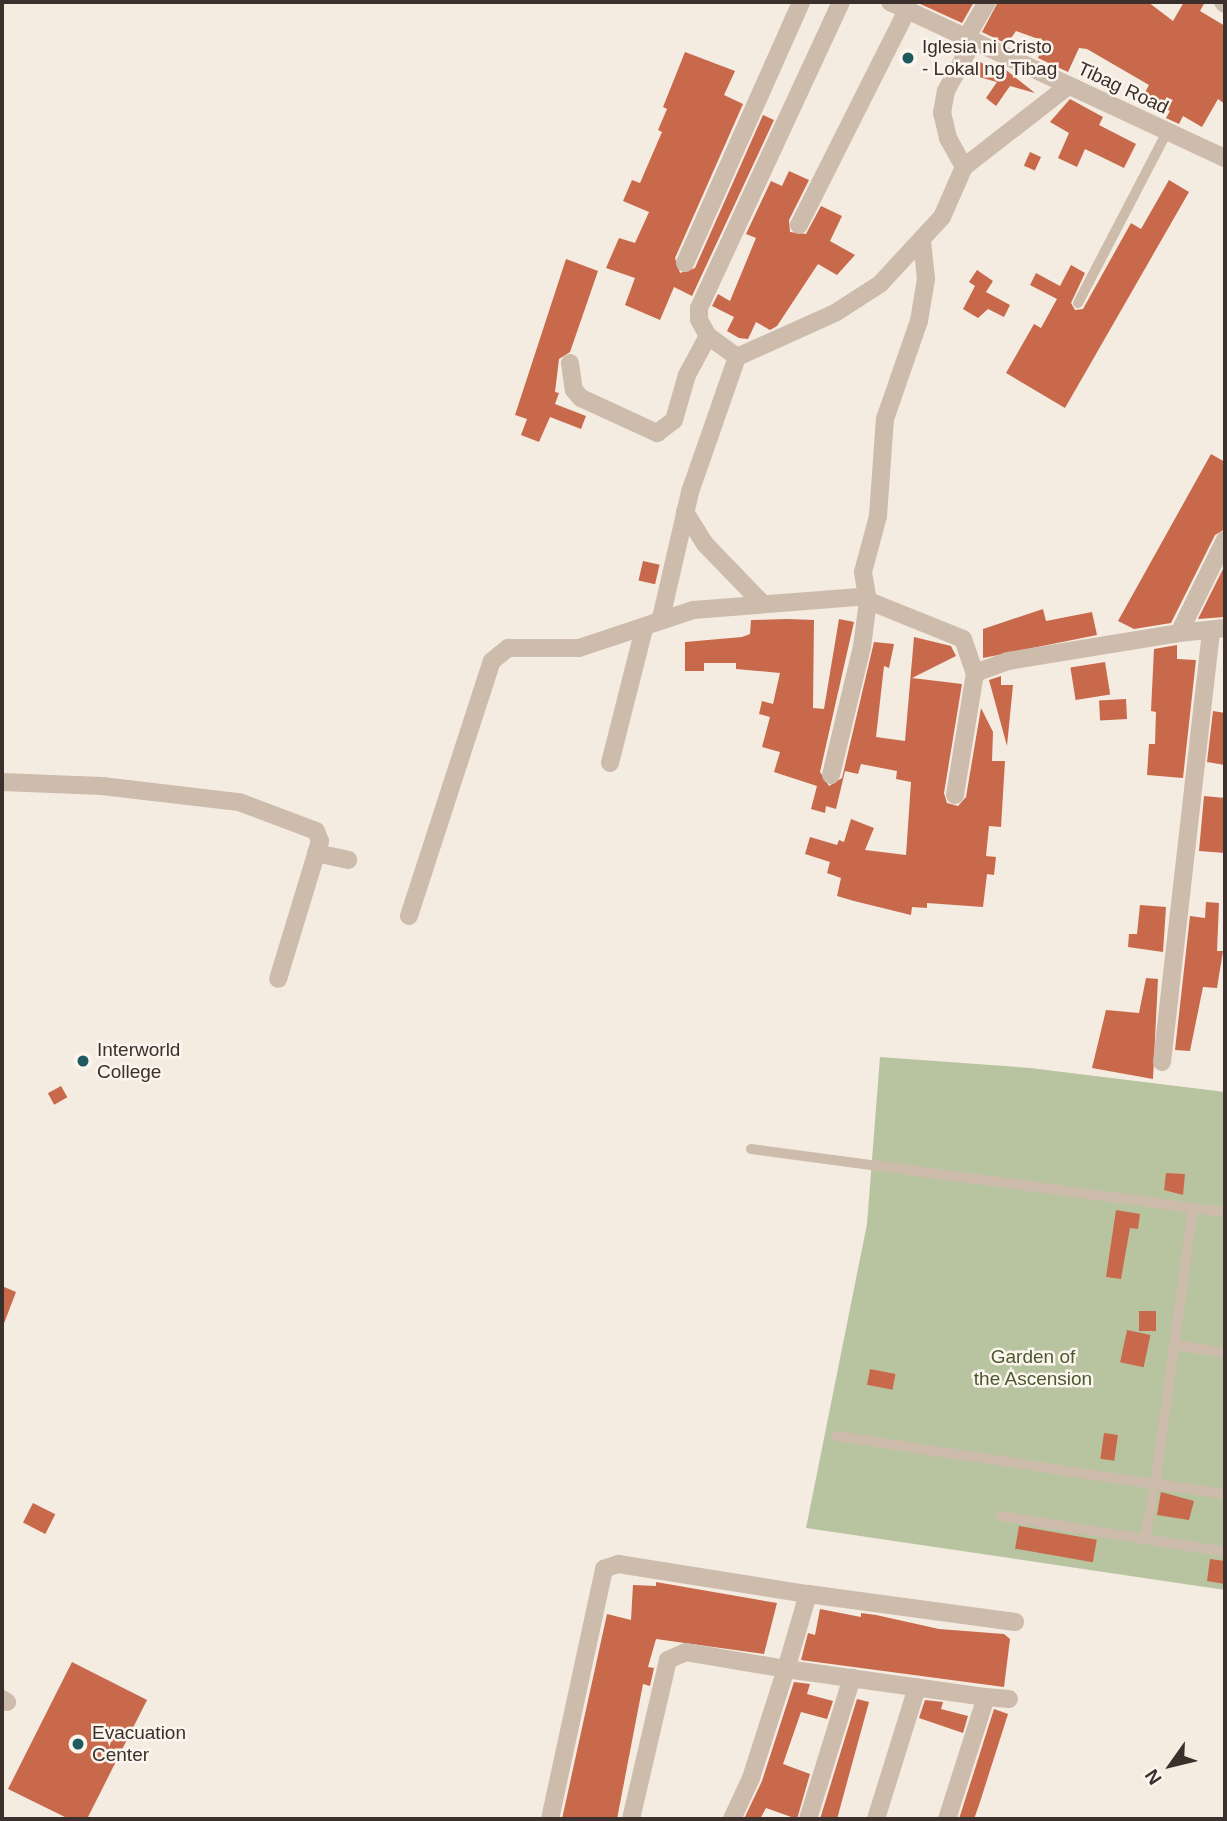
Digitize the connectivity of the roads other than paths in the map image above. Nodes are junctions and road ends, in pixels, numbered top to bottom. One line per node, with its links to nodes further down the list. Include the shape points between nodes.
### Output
1 (801, 2): 13 (street)
2 (841, 2): 15 (street, via 699,308 699,320)
3 (890, 2): 5 (street, Tibag Road)
4 (987, 2): 6 (street)
5 (907, 10): 6 (street, Tibag Road); 11 (street)
6 (970, 40): 7 (street, Tibag Road); 10 (street, via 946,91 942,113 948,138)
7 (1068, 86): 8 (street, Tibag Road); 10 (street)
8 (1167, 132): 9 (street, Tibag Road); 14 (lane)
9 (1225, 158)
10 (964, 167): 12 (street, via 942,217)
11 (799, 225)
12 (922, 242): 16 (street, via 880,284 835,313); 21 (street, via 926,279 919,321 885,419 878,516 863,572)
13 (685, 263)
14 (1078, 303)
15 (708, 336): 16 (street); 17 (street, via 687,375 674,420 657,433 581,398 574,390)
16 (737, 357): 18 (street)
17 (570, 363)
18 (685, 512): 20 (street, via 705,544); 22 (street)
19 (1225, 540): 25 (street)
20 (761, 601): 21 (street, via 833,596); 22 (street)
21 (868, 601): 26 (street, via 962,639); 28 (street, via 856,683)
22 (661, 618): 23 (street)
23 (644, 629): 27 (street); 33 (street, via 579,648 508,648 498,652)
24 (1218, 629): 25 (street); 35 (street)
25 (1179, 633): 26 (street, via 1008,662)
26 (975, 673): 30 (street)
27 (610, 763)
28 (831, 775)
29 (2, 782): 31 (street, via 102,786 250,805 316,831 320,841)
30 (955, 795)
31 (316, 853): 32 (street); 34 (street)
32 (348, 860)
33 (409, 916)
34 (278, 979)
35 (1162, 1062)
36 (751, 1149): 37 (lane)
37 (1193, 1208): 38 (lane); 39 (lane)
38 (1225, 1212)
39 (1176, 1345): 40 (lane); 42 (lane)
40 (1225, 1353)
41 (836, 1436): 42 (lane)
42 (1155, 1485): 43 (lane); 45 (lane)
43 (1225, 1494)
44 (1001, 1516): 45 (lane)
45 (1145, 1539): 46 (lane)
46 (1225, 1552)
47 (808, 1594): 48 (street); 49 (street); 54 (street, via 618,1564 604,1569)
48 (1016, 1622)
49 (786, 1669): 50 (street); 55 (street, via 685,1652 668,1660); 56 (street, via 751,1778)
50 (852, 1678): 51 (street); 57 (street)
51 (917, 1687): 52 (street); 58 (street)
52 (986, 1697): 53 (street); 59 (street)
53 (1009, 1699)
54 (550, 1819)
55 (631, 1819)
56 (732, 1819)
57 (808, 1819)
58 (876, 1819)
59 (947, 1819)

